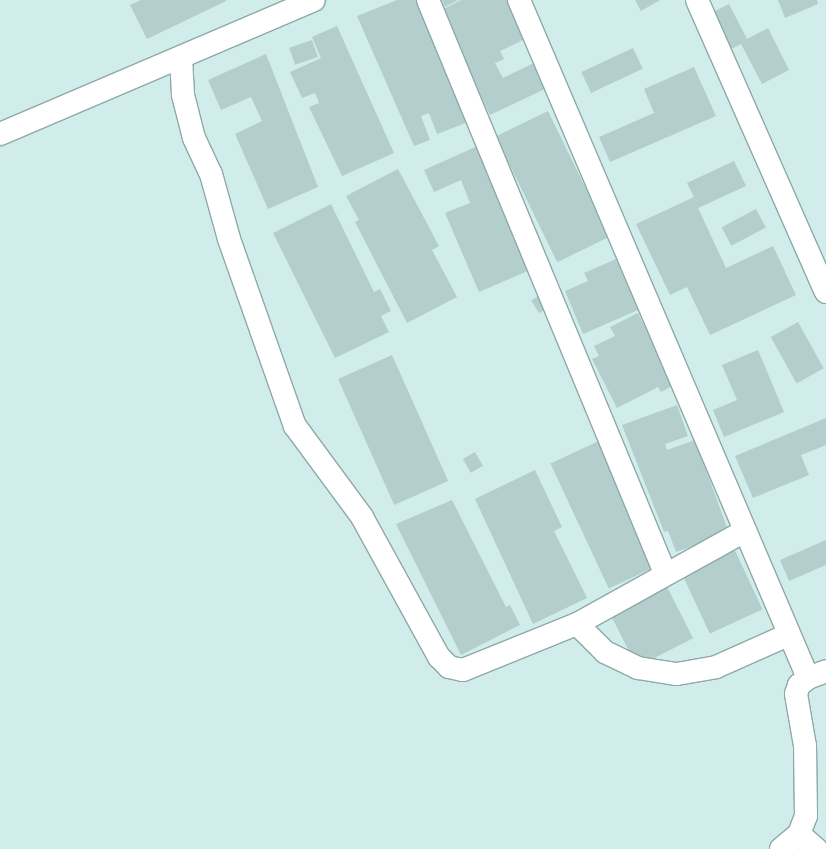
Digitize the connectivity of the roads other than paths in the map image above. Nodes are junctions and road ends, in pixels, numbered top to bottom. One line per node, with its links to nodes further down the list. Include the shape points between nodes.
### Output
1 (314, 0): 5 (street)
2 (428, 0): 9 (street)
3 (519, 0): 8 (street)
4 (697, 0): 7 (street)
5 (181, 57): 6 (street); 10 (street, via 183,95 194,138 210,174 229,239 295,426 362,517 439,657 449,667 463,670)
6 (0, 134)
7 (826, 292)
8 (745, 531): 9 (street); 11 (street)
9 (665, 573): 10 (street)
10 (577, 624): 11 (street, via 605,652 631,665 677,674 716,667)
11 (788, 635): 12 (street)
12 (817, 675): 13 (street, via 799,685 796,694 805,746 806,816)
13 (799, 834): 14 (street); 15 (street)
14 (781, 849)
15 (816, 849)

